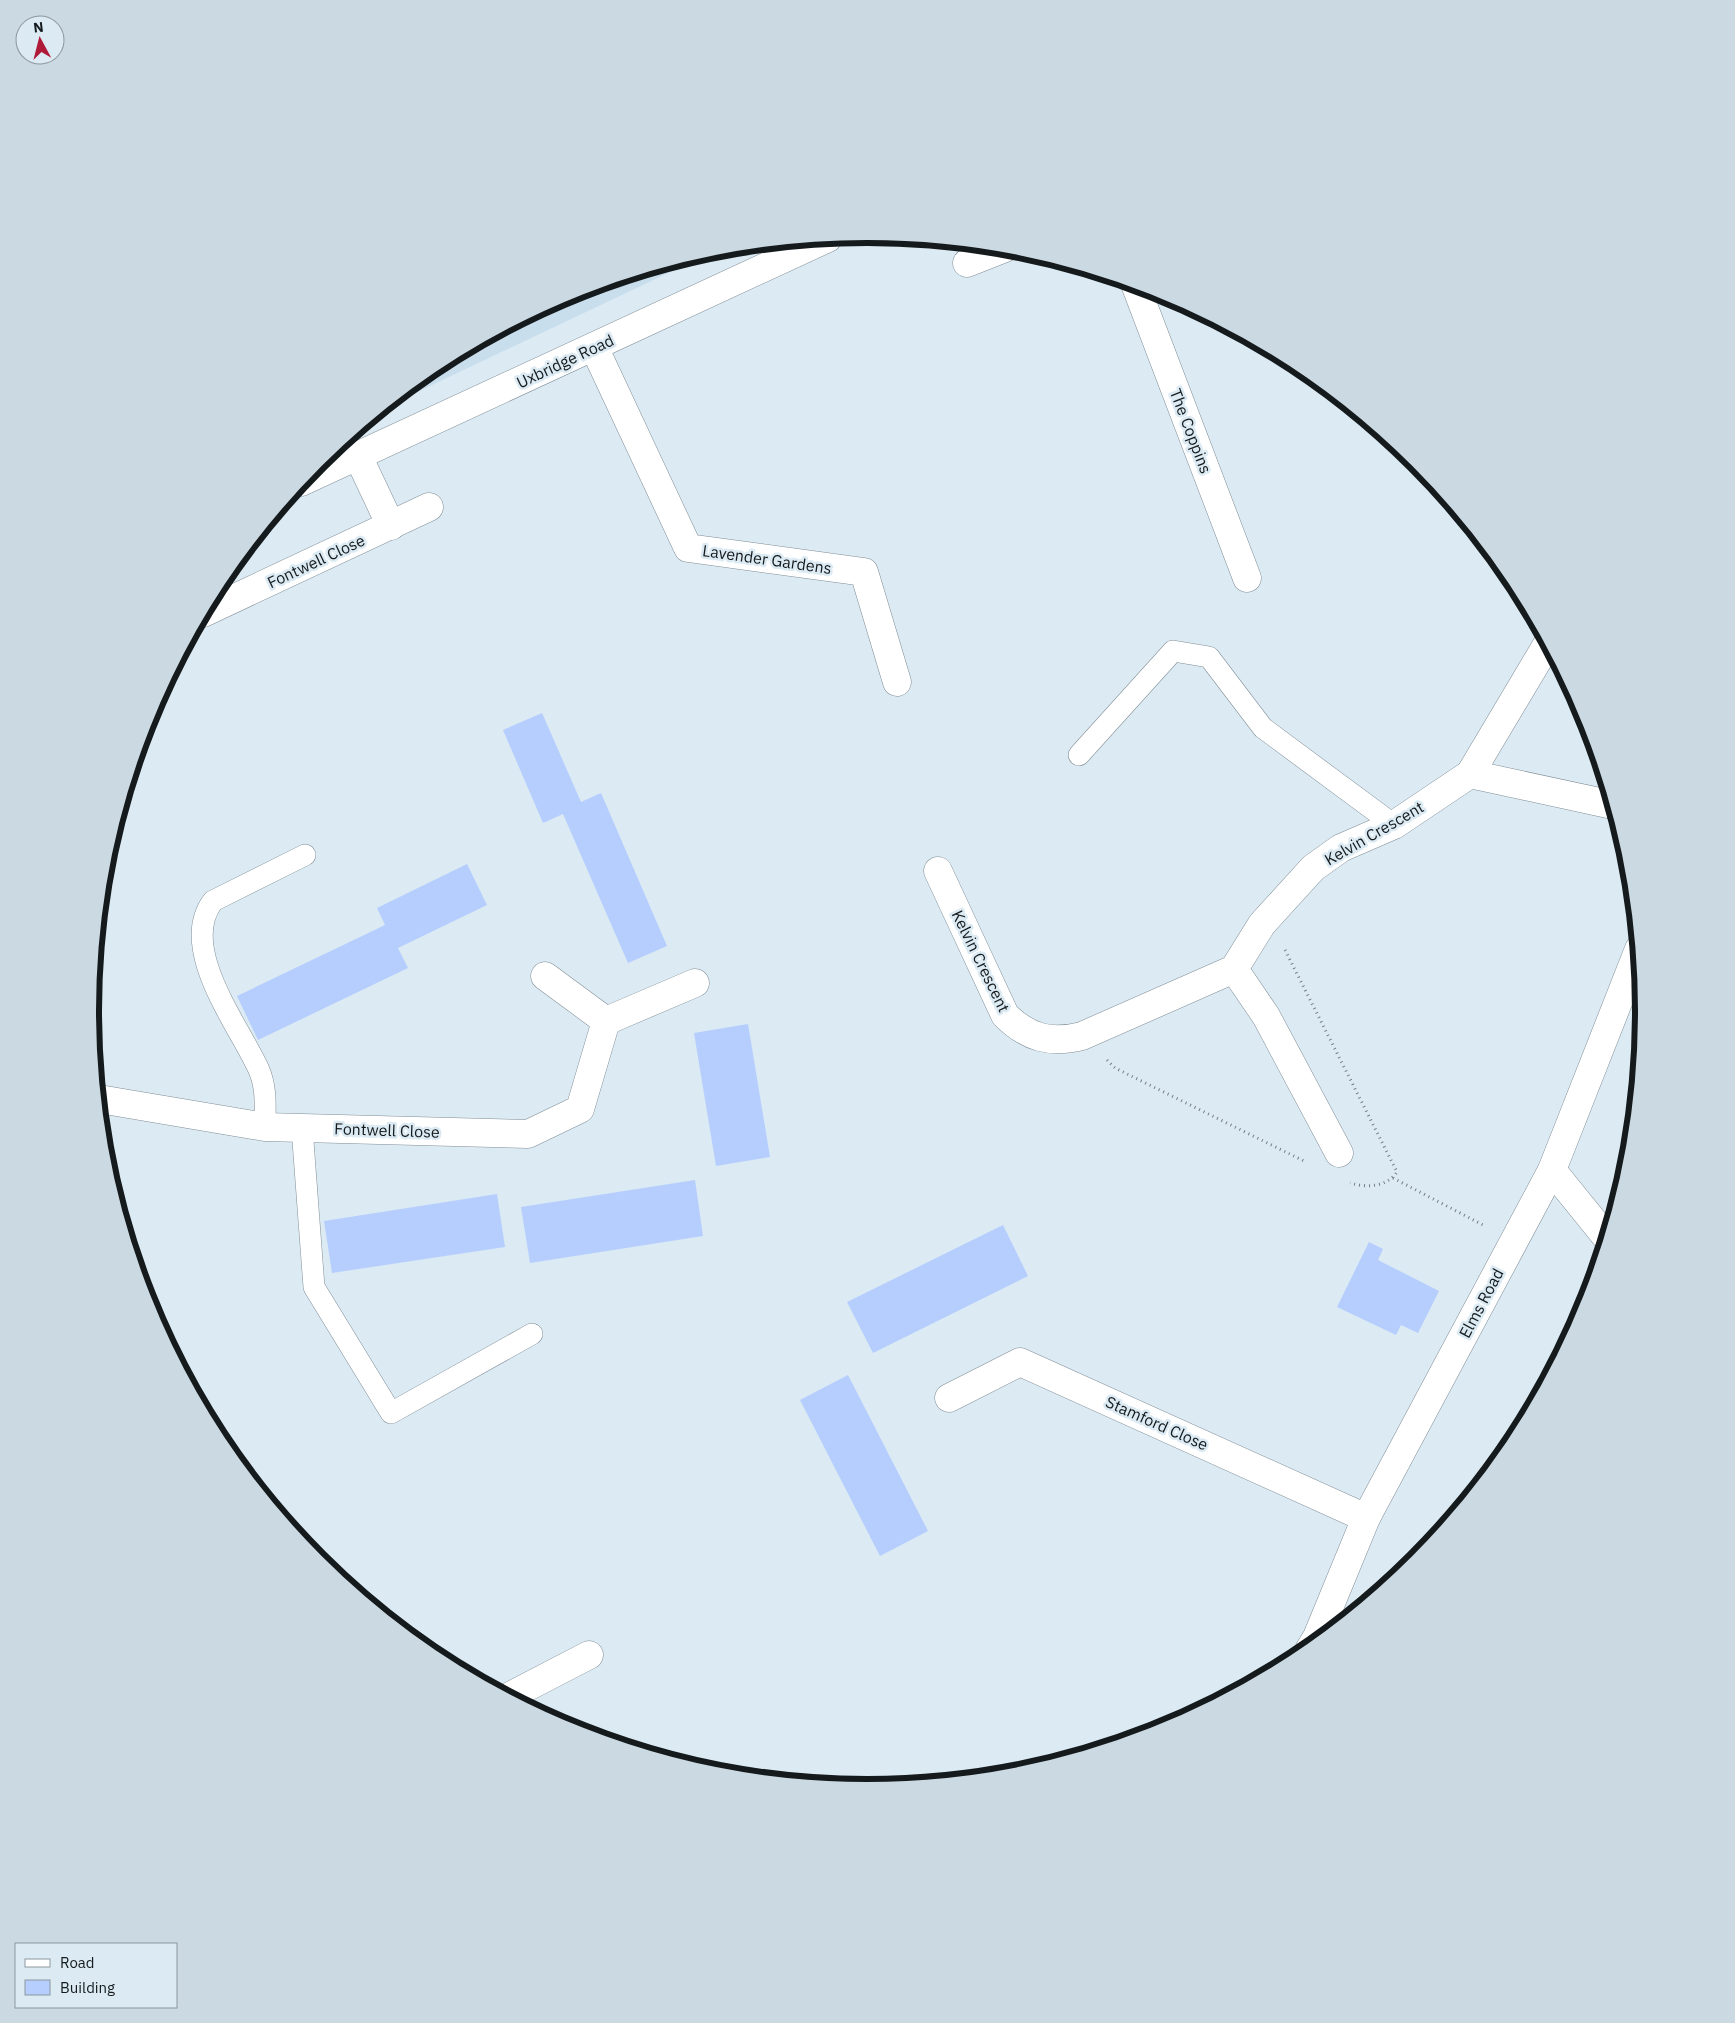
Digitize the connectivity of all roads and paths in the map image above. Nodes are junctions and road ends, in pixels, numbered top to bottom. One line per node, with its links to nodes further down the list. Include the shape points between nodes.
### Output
1 (815, 244): 5 (street, Uxbridge Road)
2 (991, 253): 3 (street)
3 (967, 263)
4 (1138, 292): 10 (street, The Coppins)
5 (594, 348): 6 (street, Uxbridge Road); 13 (street, Lavender Gardens, via 688,548 864,572)
6 (358, 456): 7 (street, Uxbridge Road); 9 (street)
7 (318, 474)
8 (429, 507): 9 (street, Fontwell Close)
9 (391, 526): 11 (street, Fontwell Close)
10 (1247, 578)
11 (213, 608)
12 (1545, 648): 15 (street)
13 (897, 682)
14 (1079, 756): 17 (lane, via 1173,651 1209,657 1263,728)
15 (1470, 774): 16 (street); 17 (street, Kelvin Crescent)
16 (1607, 804)
17 (1394, 825): 21 (street, Kelvin Crescent, via 1340,848 1313,868 1262,924)
18 (305, 855): 26 (lane, via 213,902 202,927 210,974 259,1071 266,1094)
19 (938, 871): 21 (street, Kelvin Crescent, via 1005,1015 1032,1036 1048,1040 1082,1036)
20 (1635, 960): 29 (street, Elms Road)
21 (1234, 970): 28 (street, via 1266,1016)
22 (545, 976): 24 (street)
23 (695, 982): 24 (street)
24 (606, 1021): 27 (street, Fontwell Close, via 580,1109 528,1134)
25 (104, 1101): 26 (street, Fontwell Close)
26 (265, 1127): 27 (street, Fontwell Close)
27 (302, 1128): 33 (lane, via 314,1287 392,1413)
28 (1339, 1153)
29 (1552, 1170): 31 (street); 32 (street, Elms Road)
30 (1393, 1178): 32 (path)
31 (1603, 1233)
32 (1514, 1242): 35 (street, Elms Road)
33 (532, 1334)
34 (950, 1398): 35 (street, Stamford Close, via 1020,1362)
35 (1366, 1518): 36 (street, Elms Road)
36 (1318, 1634)
37 (589, 1655): 38 (street)
38 (514, 1694)

